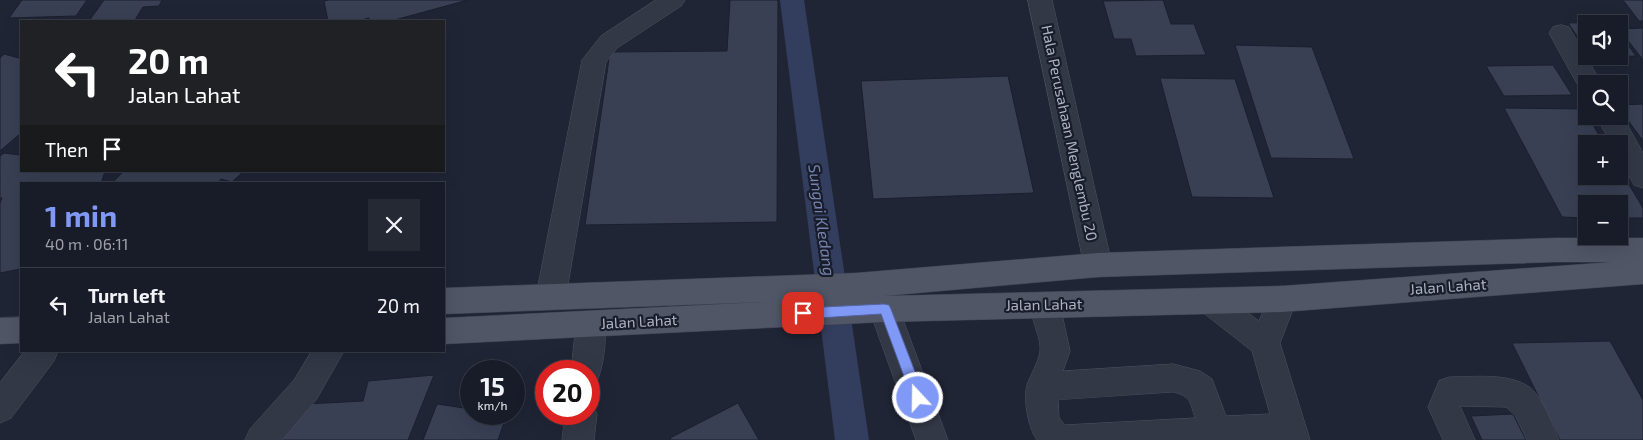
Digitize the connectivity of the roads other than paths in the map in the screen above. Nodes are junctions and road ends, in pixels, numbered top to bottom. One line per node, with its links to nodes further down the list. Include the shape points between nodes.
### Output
1 (673, 0): 10 (street, via 609,42 594,60)
2 (1040, 0): 8 (street, Hala Perusahaan Menglembu 20)
3 (1562, 32): 4 (street)
4 (1585, 75)
5 (1614, 125): 6 (street)
6 (1643, 177)
7 (1643, 250): 8 (main road, Jalan Lahat, via 1546,250)
8 (1098, 265): 11 (main road, Jalan Lahat)
9 (1643, 272): 12 (main road, Jalan Lahat)
10 (551, 296): 13 (main road, Jalan Lahat); 14 (main road, Jalan Lahat)
11 (855, 298): 14 (main road, Jalan Lahat); 17 (main road, Jalan Lahat)
12 (1282, 299): 15 (main road, Jalan Lahat); 22 (street)
13 (445, 301)
14 (769, 302): 18 (main road, Jalan Lahat)
15 (1210, 302): 16 (main road, Jalan Lahat); 22 (street)
16 (1045, 305): 17 (main road, Jalan Lahat); 26 (street, via 1055,351)
17 (884, 309): 33 (street)
18 (591, 324): 21 (main road, Jalan Lahat); 25 (street)
19 (20, 330): 20 (main road)
20 (0, 331)
21 (445, 331)
22 (1265, 344): 30 (street)
23 (42, 352): 27 (street)
24 (328, 352): 31 (street, via 305,390)
25 (587, 360)
26 (1042, 387): 29 (street, via 1173,378 1189,381 1201,390); 29 (street, via 1044,424 1053,435 1063,440)
27 (0, 408)
28 (580, 425): 32 (street)
29 (1215, 432): 30 (street)
30 (1291, 434)
31 (261, 440)
32 (578, 440)
33 (932, 440)
34 (1459, 440): 35 (street, via 1444,407 1450,391 1513,393 1526,405)
35 (1544, 440)

